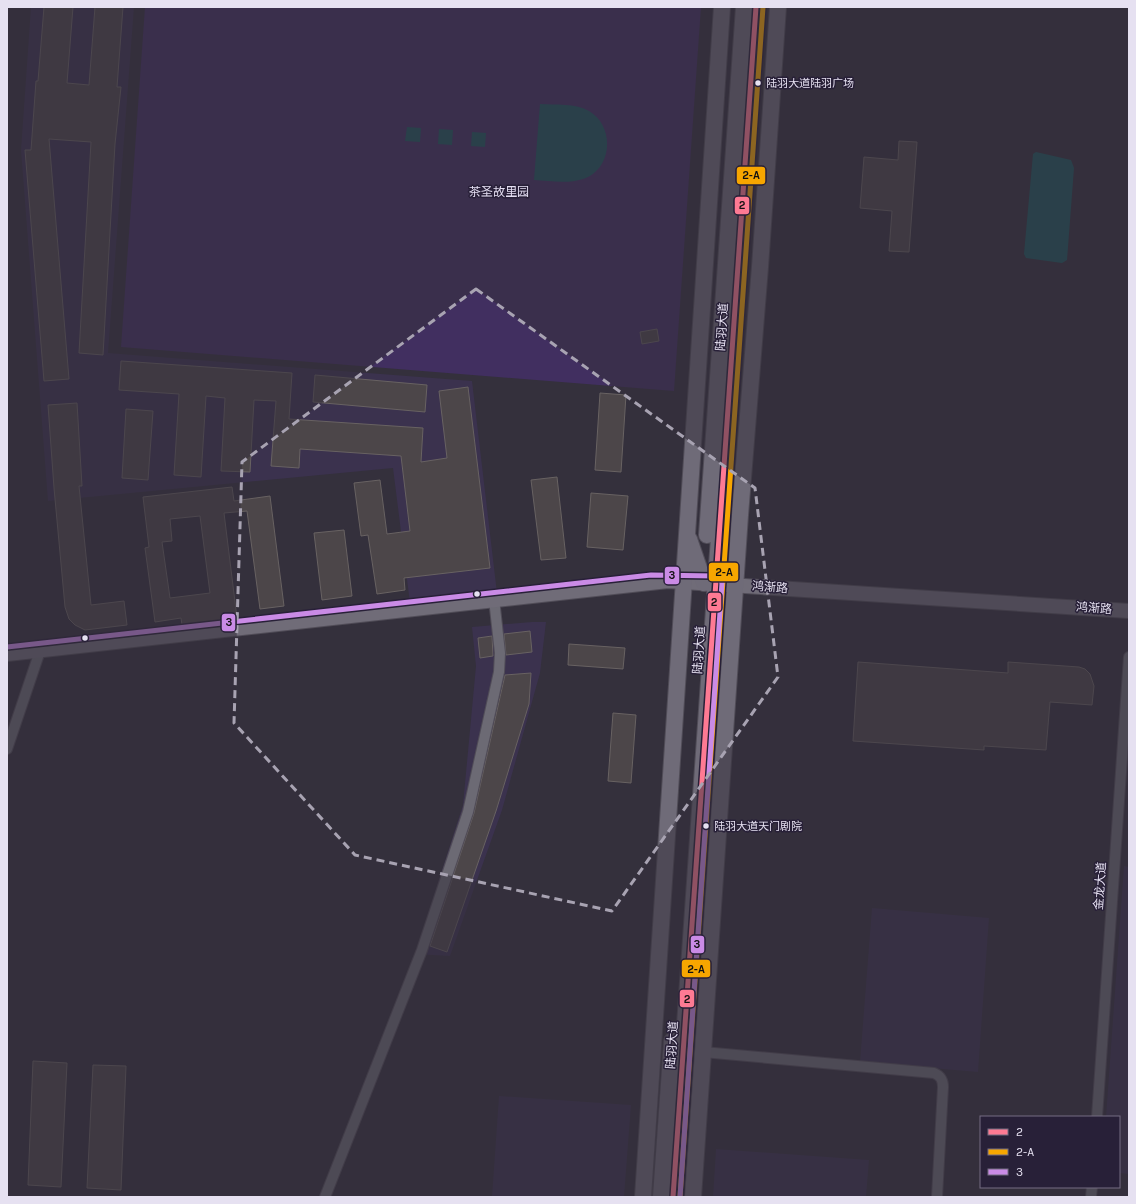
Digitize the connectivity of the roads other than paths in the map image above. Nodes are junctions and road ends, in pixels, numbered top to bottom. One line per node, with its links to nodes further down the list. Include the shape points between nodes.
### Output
1 (722, 7): 8 (main road)
2 (744, 7): 7 (main road, 陆羽大道)
3 (756, 7): 12 (main road, 陆羽大道)
4 (765, 7): 6 (main road)
5 (778, 7): 6 (main road)
6 (775, 48): 9 (main road)
7 (736, 117): 8 (main road); 12 (main road, 陆羽大道)
8 (712, 153): 10 (main road)
9 (740, 515): 12 (main road); 13 (main road)
10 (686, 532): 11 (main road); 12 (main road)
11 (683, 582): 12 (street, 鸿渐路); 14 (street, 鸿渐路, via 652,582); 23 (main road)
12 (710, 583): 13 (street, 鸿渐路); 24 (main road, 陆羽大道); 25 (main road, 陆羽大道)
13 (736, 584): 15 (street, 鸿渐路); 20 (main road)
14 (494, 599): 16 (street, 鸿渐路); 22 (street, via 500,653 499,668 468,812 422,950)
15 (1129, 611)
16 (40, 651): 17 (street, 鸿渐路); 19 (street)
17 (7, 654)
18 (1129, 657): 21 (street, 金龙大道)
19 (7, 749)
20 (703, 1052): 26 (main road); 27 (street, via 938,1075 943,1080 943,1087)
21 (1097, 1116)
22 (326, 1197)
23 (643, 1197)
24 (661, 1197)
25 (672, 1197)
26 (693, 1197)
27 (937, 1197)

